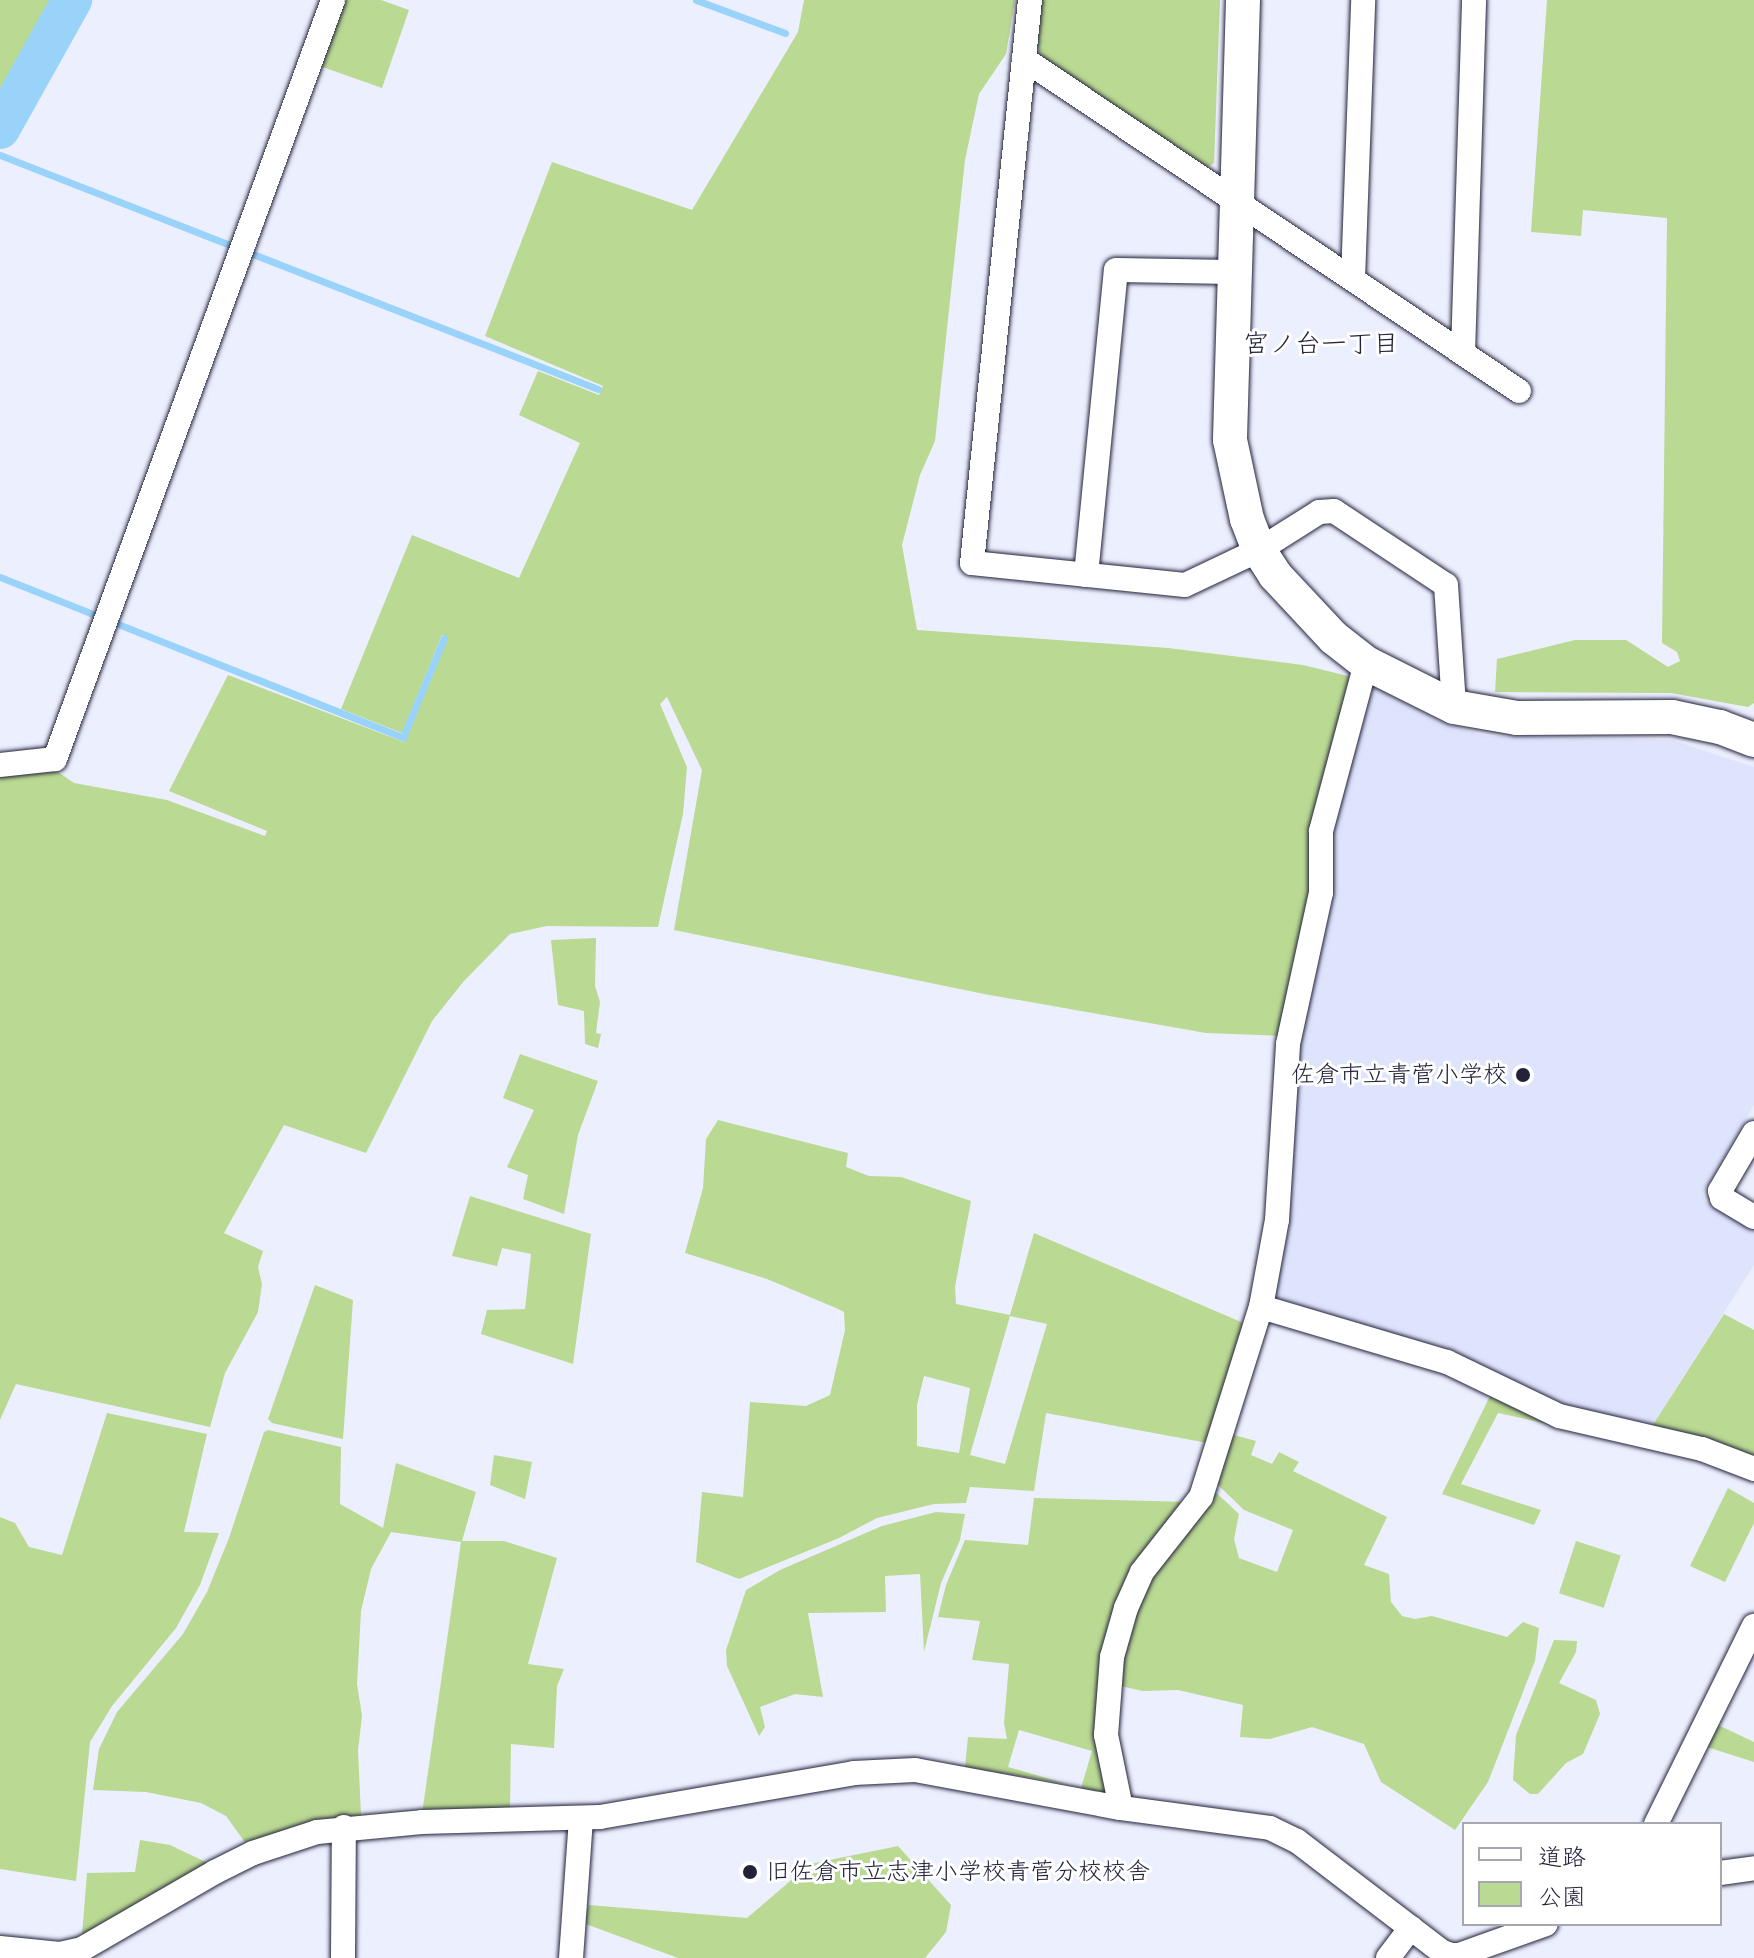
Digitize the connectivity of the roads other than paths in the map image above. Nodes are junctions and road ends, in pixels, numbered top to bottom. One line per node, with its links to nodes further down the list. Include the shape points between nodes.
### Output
1 (333, 0): 17 (street, via 55,759)
2 (1030, 0): 6 (street)
3 (1243, 0): 7 (street)
4 (1363, 0): 9 (street)
5 (1474, 0): 10 (street)
6 (1024, 59): 7 (street); 13 (street, via 972,563)
7 (1237, 201): 8 (street); 9 (street)
8 (1234, 272): 12 (street, via 1232,460); 13 (street, via 1116,270)
9 (1353, 279): 10 (street)
10 (1463, 353): 11 (street)
11 (1519, 391)
12 (1259, 550): 13 (street, via 1185,585); 14 (street, via 1300,604); 15 (street, via 1319,512 1334,511 1446,585)
13 (1086, 575)
14 (1366, 663): 15 (street); 20 (street, via 1321,831 1321,893 1288,1044 1277,1220)
15 (1454, 707): 16 (street, via 1517,718 1672,717)
16 (1754, 740)
17 (0, 765)
18 (1754, 1133): 19 (street, via 1720,1191 1722,1198)
19 (1754, 1217)
20 (1261, 1307): 21 (street, via 1447,1362 1559,1416 1702,1449); 23 (street, via 1201,1497 1142,1572 1116,1637 1106,1735)
21 (1754, 1469)
22 (1754, 1626): 25 (street)
23 (1121, 1808): 24 (street, via 915,1770 839,1775); 30 (street, via 1280,1831)
24 (581, 1819): 26 (street, via 540,1816); 33 (street)
25 (1657, 1822)
26 (344, 1827): 31 (street, via 253,1853 82,1949 60,1954); 32 (street)
27 (1754, 1868): 28 (street)
28 (1722, 1873)
29 (1540, 1926): 30 (street, via 1459,1955 1442,1952)
30 (1411, 1928): 34 (street)
31 (0, 1948)
32 (343, 1958)
33 (571, 1958)
34 (1388, 1958)

